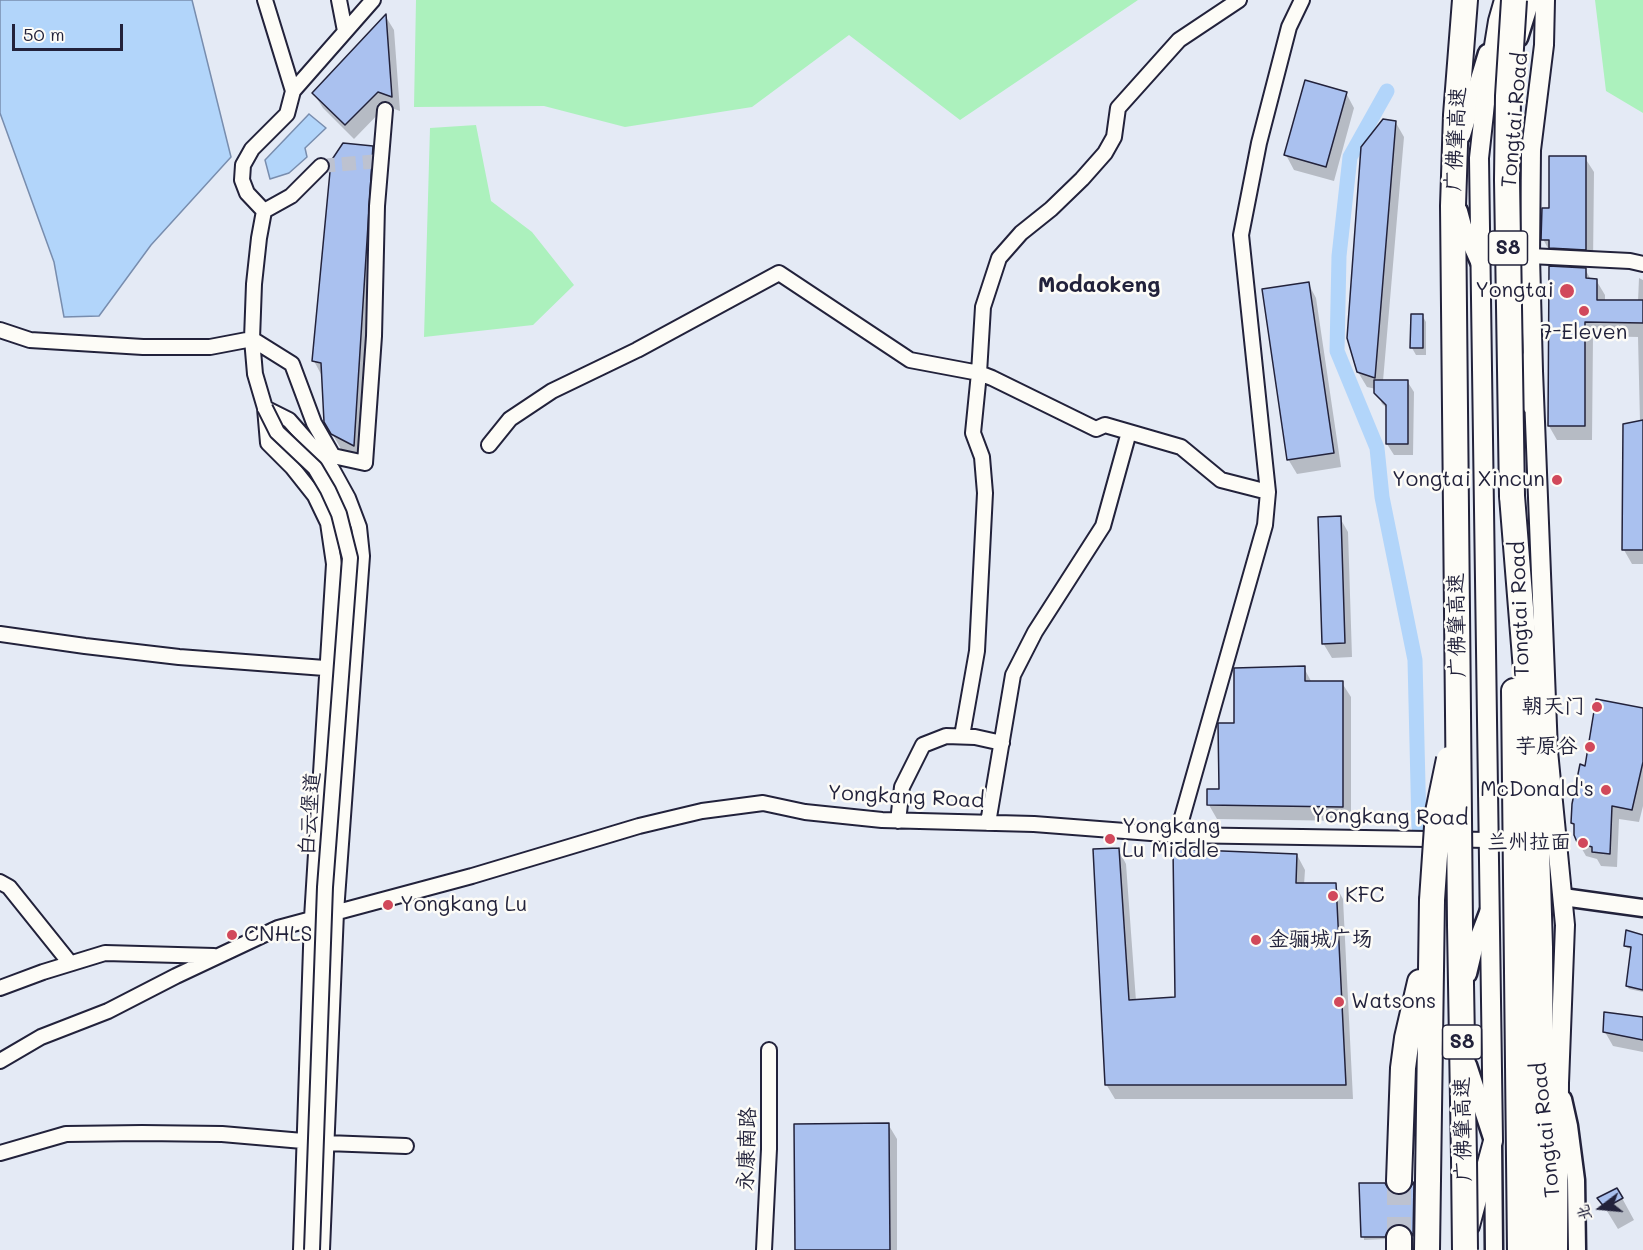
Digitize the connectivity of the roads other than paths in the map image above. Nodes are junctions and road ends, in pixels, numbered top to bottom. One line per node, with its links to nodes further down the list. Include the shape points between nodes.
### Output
1 (265, 0): 15 (street)
2 (339, 0): 13 (street)
3 (373, 0): 13 (street)
4 (1239, 0): 23 (street, via 1179,40 1118,108 1114,137 1105,153 999,258 983,308)
5 (1302, 0): 28 (street, via 1289,27 1259,143 1241,235)
6 (1466, 0): 33 (highway, 广佛肇高速 / S8, via 1453,206)
7 (1494, 0): 12 (street)
8 (1504, 0): 12 (main road, Tongtai Road)
9 (1514, 0): 29 (highway, S8, bridge, via 1507,180)
10 (1531, 0): 25 (street, via 1514,58 1507,140 1512,333)
11 (1545, 0): 14 (main road, Tongtai Road)
12 (1498, 21): 14 (main road, via 1529,18); 39 (main road, Tongtai Road, via 1479,158)
13 (345, 31): 15 (street)
14 (1545, 32): 19 (main road, Tongtai Road, via 1531,150)
15 (293, 91): 18 (street, via 287,114 252,149 243,165 242,180 247,193)
16 (385, 110): 22 (street, via 365,463 333,456 314,423 292,364)
17 (321, 166): 18 (street, via 291,196)
18 (264, 212): 22 (street, via 254,284)
19 (1530, 256): 20 (street); 25 (main road, Tongtai Road)
20 (1643, 264)
21 (0, 330): 22 (street, via 30,340 143,347 210,347)
22 (252, 339): 24 (street, via 255,374)
23 (979, 374): 26 (street, via 1096,429 1105,425); 27 (street, via 910,360 779,273 552,391 510,419); 34 (street, via 973,433 982,457 985,493 977,651)
24 (265, 408): 31 (street, via 268,443 315,496 328,523 334,564); 32 (street, via 289,420 332,469 359,527 362,556); 60 (street, 白云堡道, bridge, via 277,432 315,468 328,490 339,514 350,558 326,887)
25 (1535, 422): 41 (main road, Tongtai Road, via 1550,779)
26 (1129, 432): 28 (street, via 1181,447 1221,480); 35 (street, via 1104,526 1035,632 1013,675)
27 (489, 445)
28 (1268, 492): 38 (street, via 1265,525)
29 (1512, 496): 66 (highway, S8); 67 (highway, via 1536,793)
30 (0, 634): 31 (street, via 179,657)
31 (328, 669): 32 (street); 46 (street)
32 (354, 671): 45 (street)
33 (1458, 713): 42 (highway, bridge, via 1438,812); 64 (highway, 广佛肇高速 / S8, bridge)
34 (962, 736): 35 (street); 36 (street, via 946,736 923,745 902,787)
35 (1002, 742): 37 (street)
36 (898, 821): 37 (street, Yongkang Road); 45 (street, Yongkang Road, via 805,812 763,803 702,811)
37 (988, 823): 38 (street, Yongkang Road)
38 (1177, 835): 39 (street, Yongkang Road)
39 (1489, 840): 43 (main road, Tongtai Road)
40 (0, 882): 48 (street, via 9,887)
41 (1563, 897): 44 (street); 52 (main road, Tongtai Road)
42 (1432, 900): 58 (highway, via 1426,954 1403,1068); 63 (highway)
43 (1490, 907): 54 (main road, Tongtai Road); 54 (street, via 1467,976 1463,1014 1470,1073)
44 (1643, 908)
45 (336, 912): 46 (street, Yongkang Road); 55 (street)
46 (312, 918): 47 (street, Yongkang Road, via 278,928); 53 (street)
47 (219, 956): 48 (street, via 105,953); 51 (street, Yongkang Road, via 108,1011 41,1037)
48 (70, 963): 49 (street)
49 (0, 988)
50 (769, 1050): 62 (street, 永康南路)
51 (0, 1060)
52 (1559, 1083): 68 (main road); 69 (street, Tongtai Road, via 1576,1180)
53 (305, 1141): 55 (street); 57 (street, via 222,1134 66,1134); 59 (street)
54 (1493, 1141): 64 (main road); 65 (street, Tongtai Road)
55 (326, 1143): 56 (street); 61 (street)
56 (406, 1146)
57 (0, 1153)
58 (1399, 1180)
59 (301, 1250)
60 (312, 1250)
61 (322, 1250)
62 (764, 1250)
63 (1427, 1250)
64 (1465, 1250)
65 (1494, 1250)
66 (1520, 1250)
67 (1542, 1250)
68 (1558, 1250)
69 (1577, 1250)

